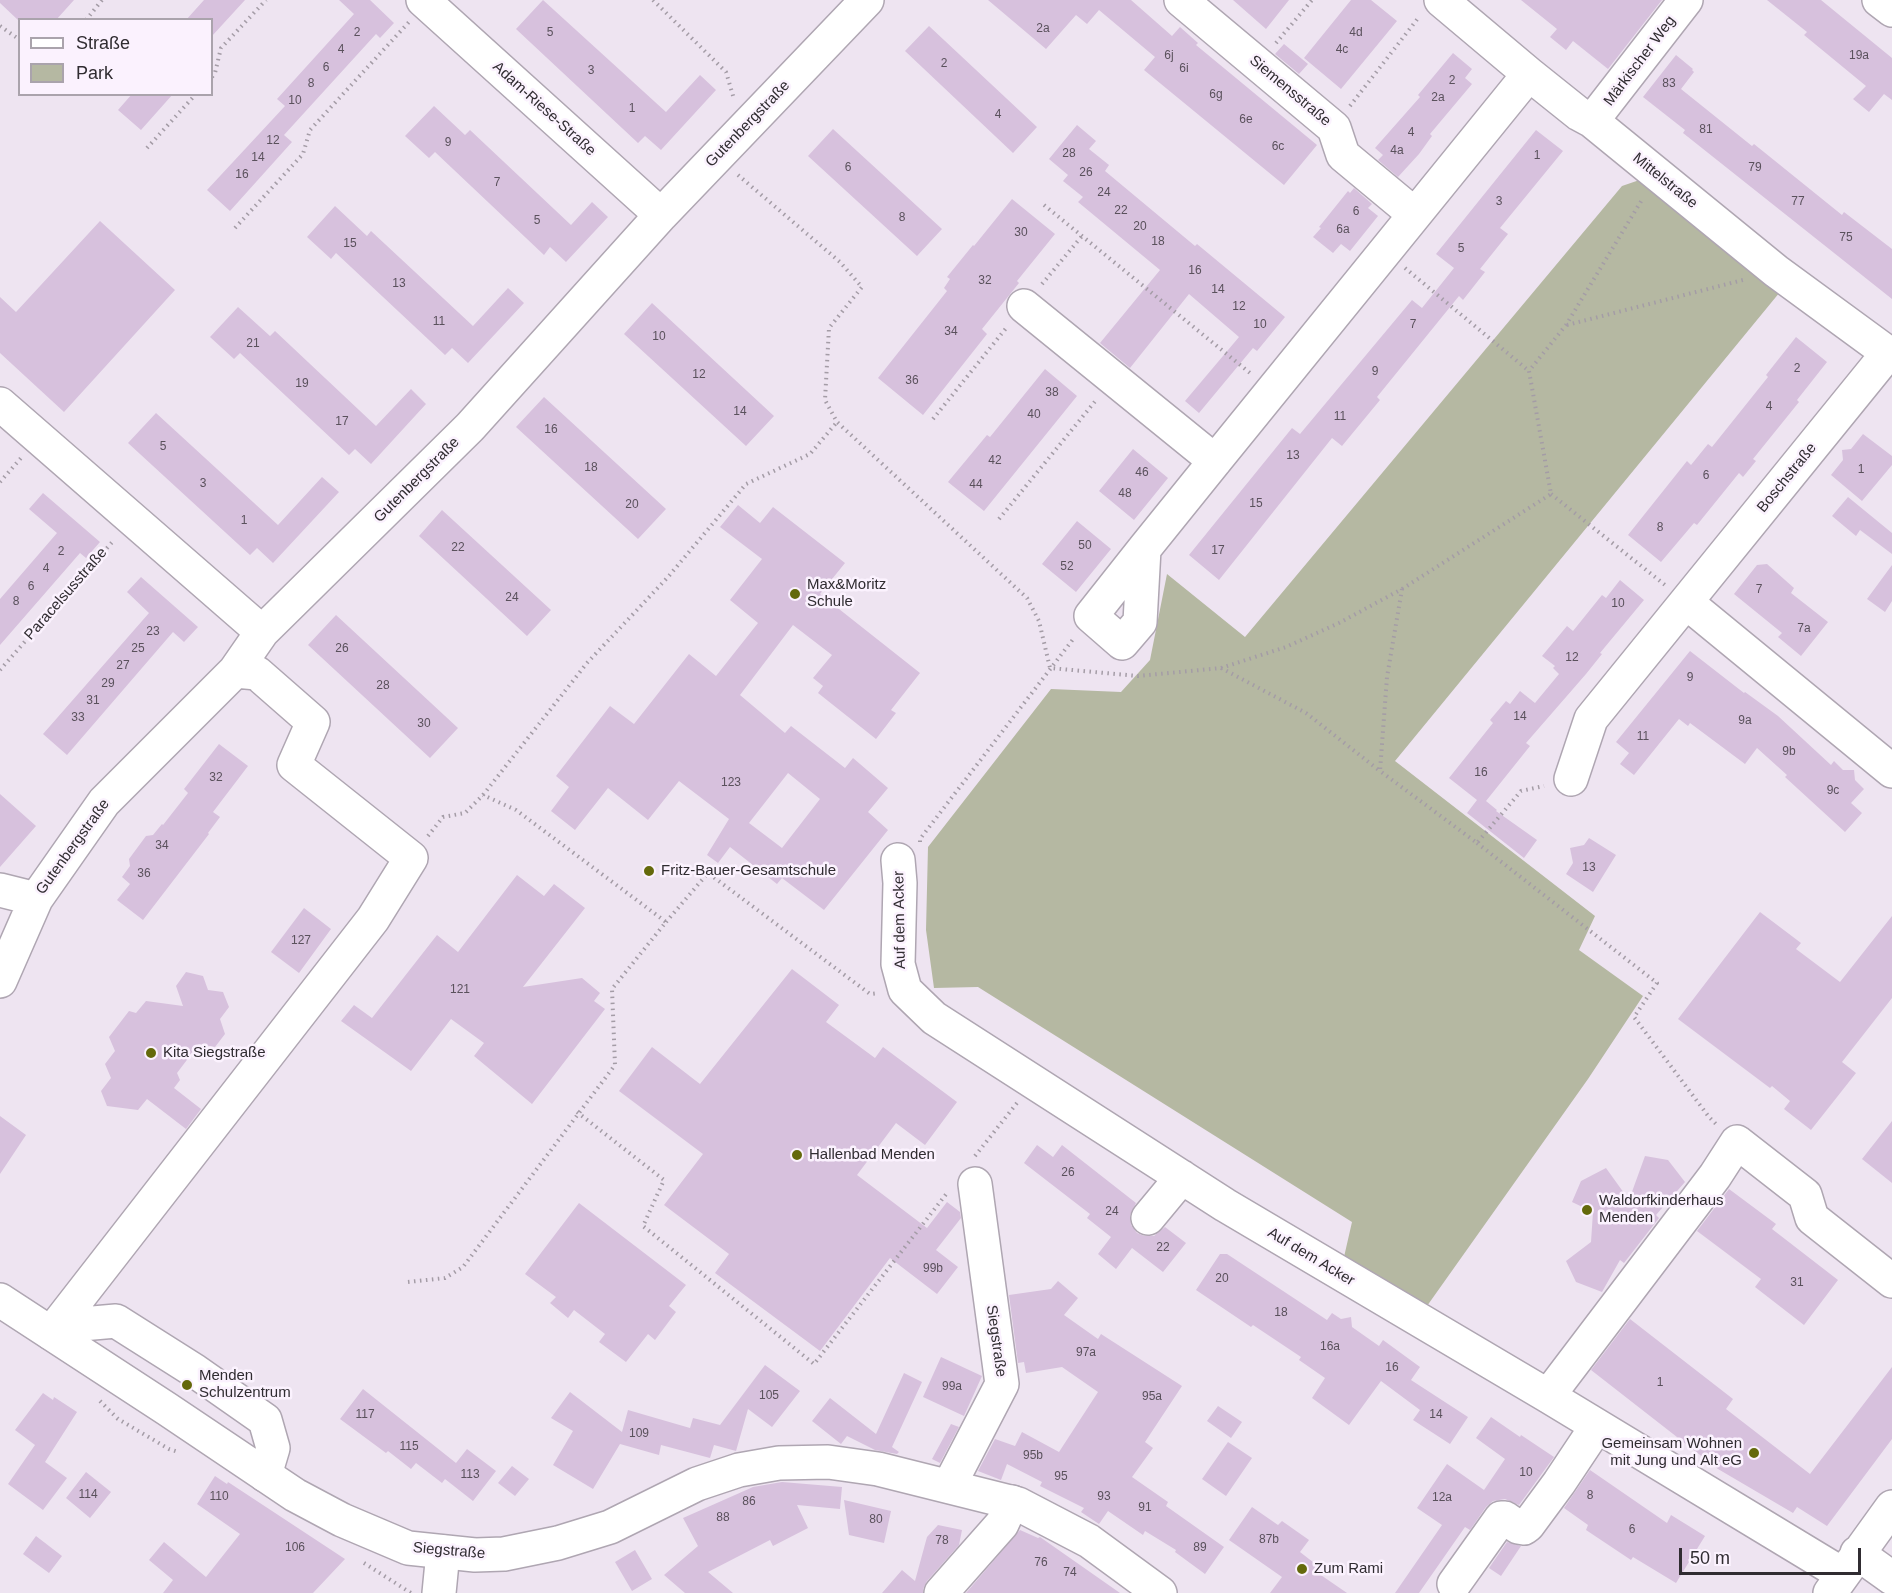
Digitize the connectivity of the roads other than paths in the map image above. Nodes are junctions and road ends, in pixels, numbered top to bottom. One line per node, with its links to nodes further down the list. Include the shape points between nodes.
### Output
1 (867, 0): 11 (street, Gutenbergstraße)
2 (1180, 0): 10 (street, Siemensstraße, via 1334,128 1343,155)
3 (1686, 0): 9 (street, Märkischer Weg)
4 (1880, 0): 7 (street)
5 (425, 2): 11 (street, Adam-Riese-Straße)
6 (1431, 7): 8 (street, Mittelstraße)
7 (1892, 10)
8 (1529, 74): 9 (street, Mittelstraße); 10 (street)
9 (1592, 121): 13 (street, Mittelstraße, via 1776,271)
10 (1414, 214): 15 (street)
11 (661, 215): 18 (street, Gutenbergstraße, via 470,427)
12 (1024, 306): 15 (street)
13 (1890, 355): 16 (street, Boschstraße)
14 (0, 404): 18 (street)
15 (1215, 461): 17 (street)
16 (1686, 602): 20 (street); 21 (street, Boschstraße, via 1592,719)
17 (1091, 616)
18 (262, 632): 19 (street, Gutenbergstraße)
19 (235, 671): 24 (street, Gutenbergstraße, via 104,802); 31 (street, via 256,673 313,722 294,765 411,858 373,919)
20 (1891, 770)
21 (1571, 779)
22 (909, 855): 27 (street, Auf dem Acker, via 900,883 898,964 905,990 934,1018)
23 (0, 890): 24 (street)
24 (36, 899): 25 (street, Gutenbergstraße)
25 (0, 981)
26 (968, 1175): 35 (street, Siegstraße, via 1002,1384)
27 (1182, 1177): 28 (street); 32 (street, Auf dem Acker)
28 (1148, 1218)
29 (1892, 1281): 32 (street, via 1812,1218 1805,1195 1737,1142)
30 (0, 1300): 31 (street, Siegstraße)
31 (51, 1333): 34 (street, Siegstraße); 34 (street, via 70,1325 116,1321 195,1371 265,1420 273,1448)
32 (1548, 1396): 33 (street, Auf dem Acker)
33 (1597, 1426): 39 (street, Auf dem Acker); 41 (street, via 1528,1525 1518,1527 1501,1518)
34 (265, 1474): 38 (street, Siegstraße, via 309,1504 352,1525 408,1548)
35 (949, 1486): 36 (street, Siegstraße); 38 (street, Siegstraße, via 828,1462 779,1463 739,1470 697,1484 610,1527 558,1543 504,1554)
36 (1012, 1502): 43 (street, via 1002,1524); 44 (street, Siegstraße, via 1089,1541)
37 (1892, 1507): 39 (street)
38 (443, 1552): 42 (street)
39 (1843, 1573): 40 (street, Auf dem Acker)
40 (1892, 1578)
41 (1454, 1584)
42 (439, 1593)
43 (941, 1593)
44 (1159, 1593)

